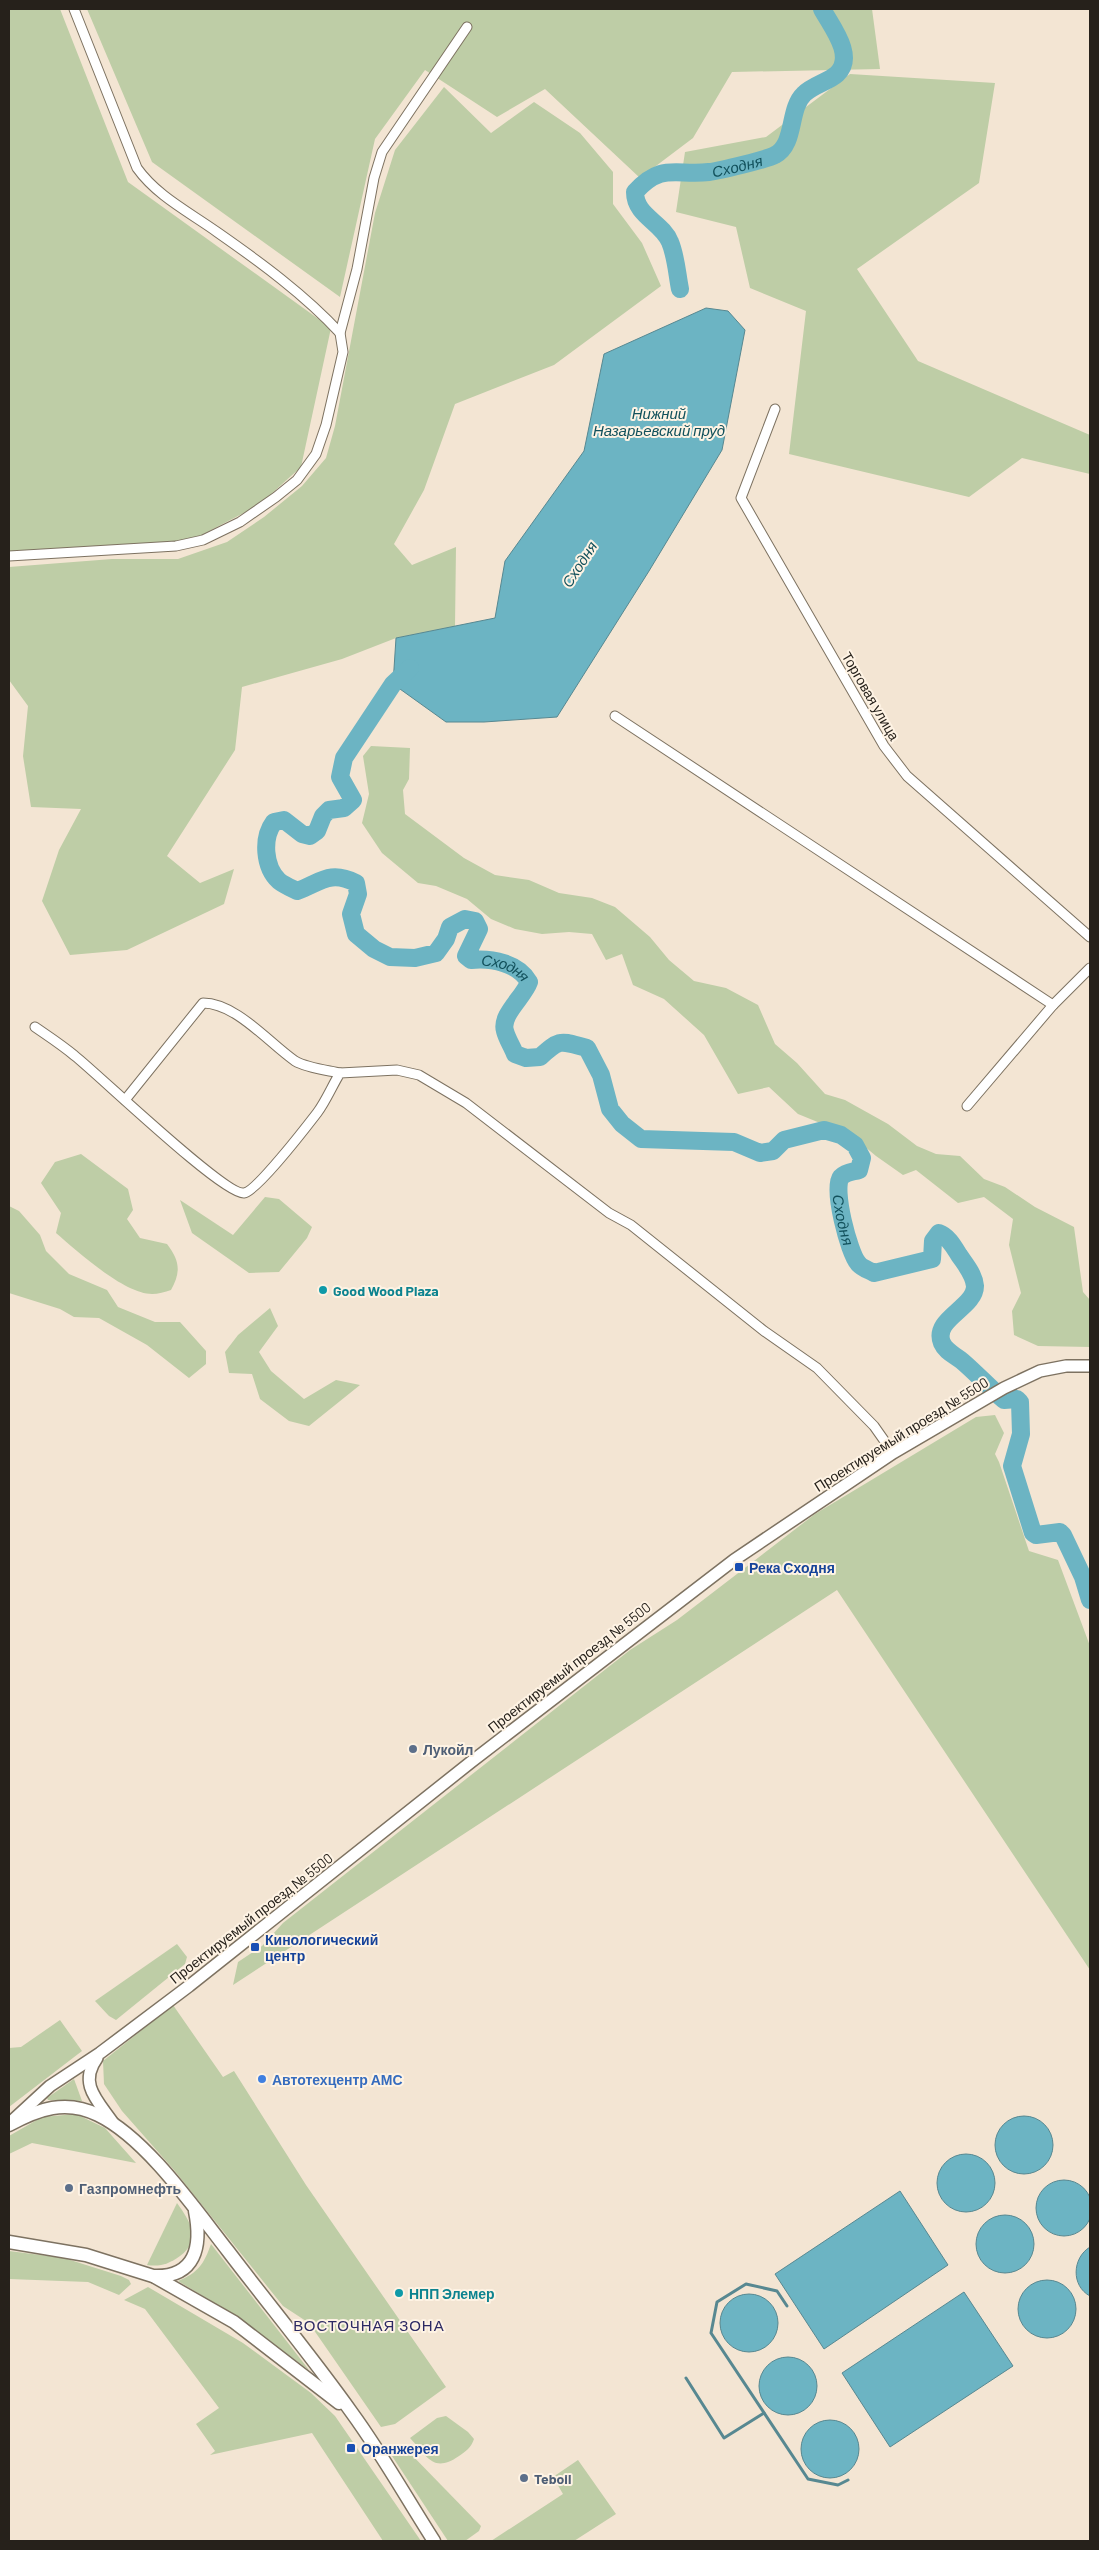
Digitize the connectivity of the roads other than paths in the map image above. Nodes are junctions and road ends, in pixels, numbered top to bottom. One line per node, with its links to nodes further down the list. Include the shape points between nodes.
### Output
1 (74, 9): 3 (street, via 138,168 149,185 319,310)
2 (467, 27): 3 (street, via 382,152)
3 (340, 333): 5 (street, via 343,352 316,454 297,480 240,522 203,540 176,546)
4 (775, 409): 7 (street, Торговая улица, via 741,498 884,746 907,776)
5 (9, 556)
6 (615, 716): 9 (street)
7 (1090, 937)
8 (1090, 968): 9 (street)
9 (1053, 1005): 13 (street)
10 (35, 1027): 12 (street, via 75,1056)
11 (340, 1073): 12 (street, via 297,1062 244,1020 216,1003 203,1003); 12 (street, via 317,1112 262,1180 252,1191 243,1194 234,1192); 15 (street, via 397,1070 420,1075 466,1103 817,1368 874,1426)
12 (125, 1100)
13 (967, 1106)
14 (1090, 1366): 15 (street, Проектируемый проезд № 5500, via 1040,1370)
15 (893, 1453): 16 (street, Проектируемый проезд № 5500, via 696,1587)
16 (100, 2053): 17 (street, Проектируемый проезд № 5500, via 50,2086); 18 (street, Проектируемый проезд № 5500, via 89,2068 89,2083)
17 (9, 2124): 18 (main road, via 58,2106 85,2110)
18 (114, 2124): 19 (main road, via 147,2153)
19 (195, 2209): 21 (main road, via 199,2233 195,2255 177,2272 164,2277); 22 (main road)
20 (9, 2242): 21 (main road, via 86,2254)
21 (153, 2276): 22 (main road, via 234,2322)
22 (352, 2413): 23 (main road)
23 (434, 2541)

